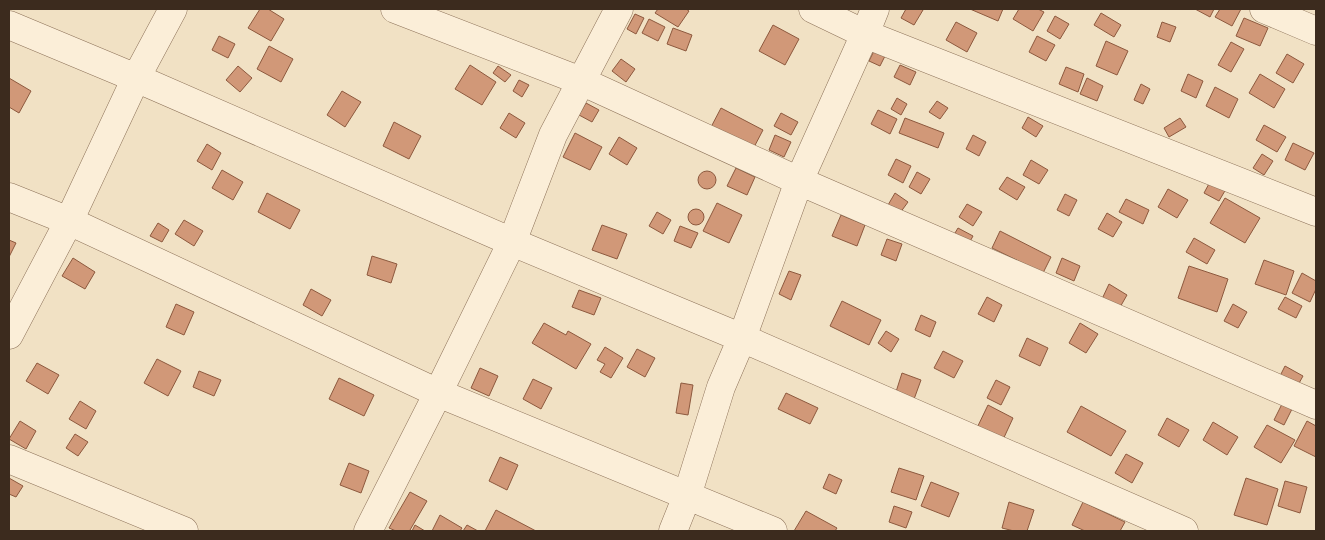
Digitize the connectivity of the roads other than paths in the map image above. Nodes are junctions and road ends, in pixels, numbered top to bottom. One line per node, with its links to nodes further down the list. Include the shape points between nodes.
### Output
1 (174, 9): 10 (street)
2 (395, 9): 11 (street)
3 (619, 9): 11 (street)
4 (813, 9): 9 (street)
5 (875, 9): 9 (street)
6 (1264, 9): 8 (street)
7 (9, 25): 10 (street)
8 (1316, 32)
9 (866, 34): 12 (street); 14 (street)
10 (136, 78): 15 (street); 16 (street)
11 (581, 81): 12 (street); 16 (street, via 553,135)
12 (799, 181): 18 (street); 20 (street)
13 (9, 197): 15 (street)
14 (1316, 212)
15 (69, 221): 17 (street); 19 (street)
16 (512, 242): 18 (street); 19 (street)
17 (9, 335)
18 (742, 338): 22 (street, via 721,387); 27 (street)
19 (438, 393): 22 (street); 24 (street)
20 (1316, 405)
21 (9, 459): 23 (street)
22 (687, 496): 25 (street); 26 (street)
23 (184, 531)
24 (368, 531)
25 (673, 531)
26 (773, 531)
27 (1184, 531)

